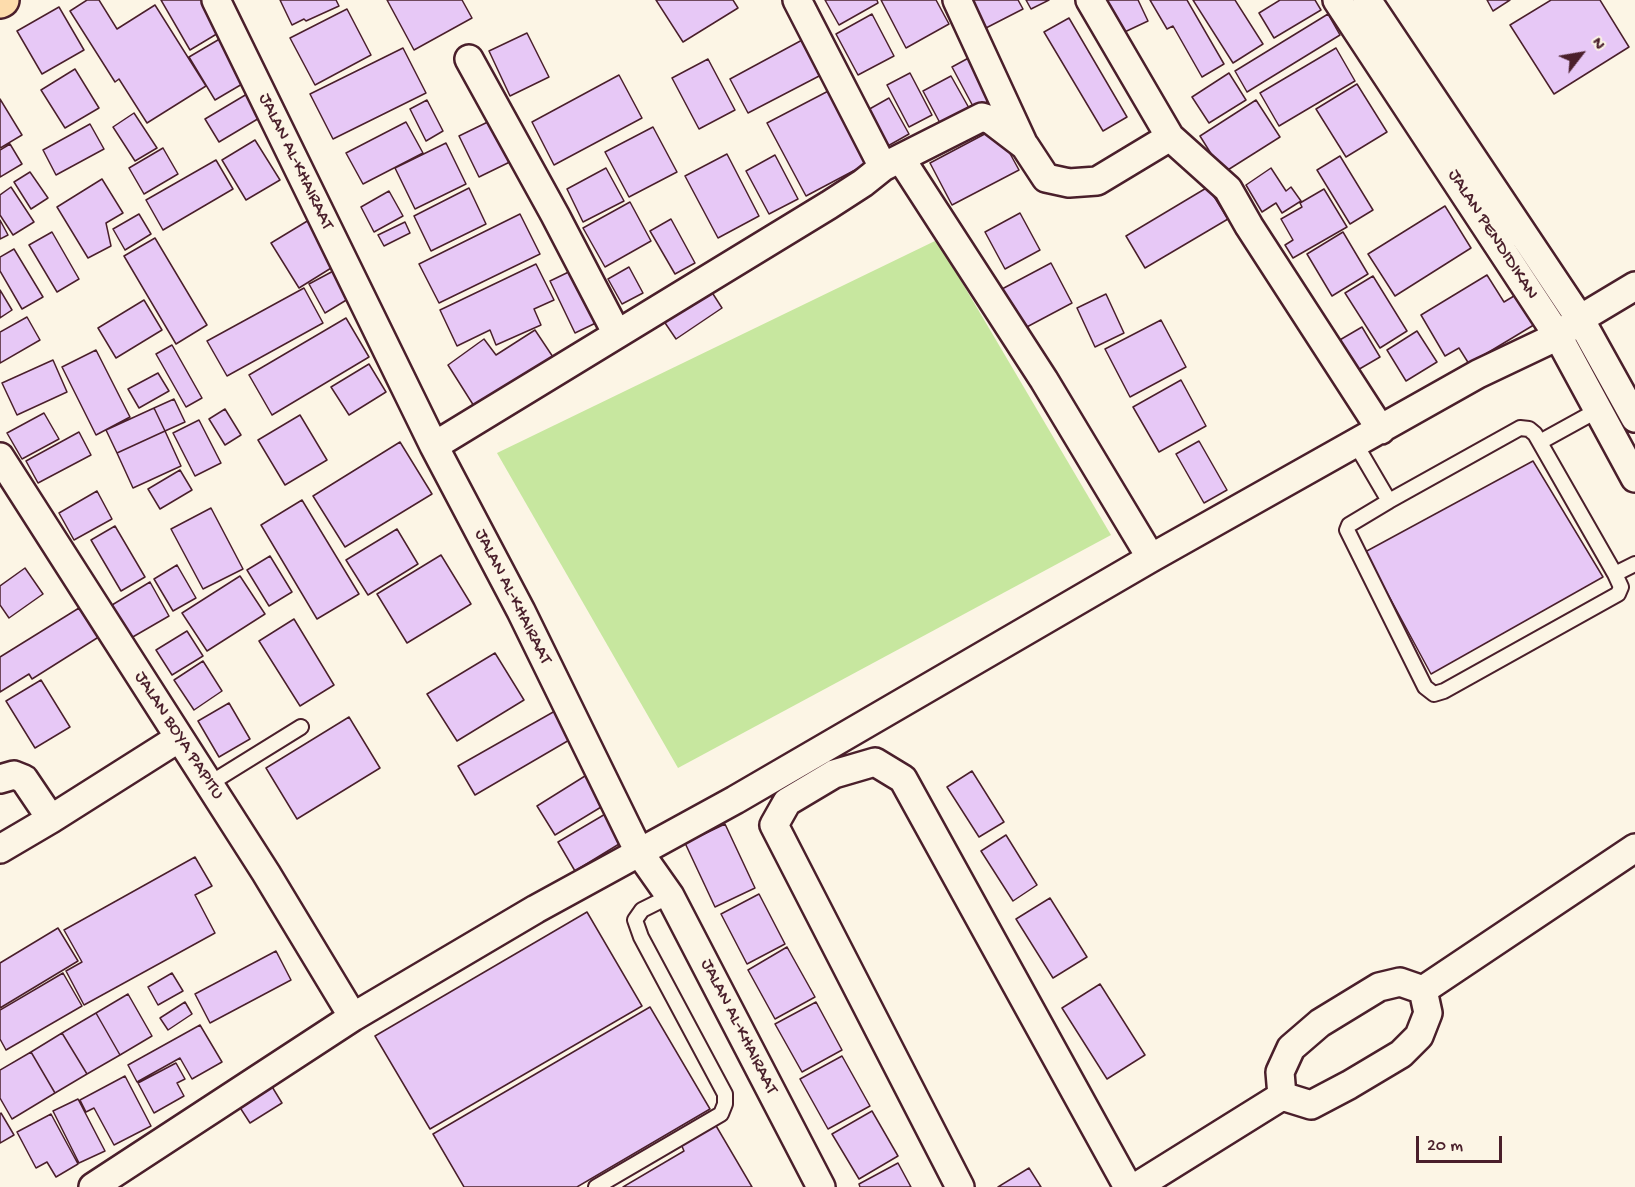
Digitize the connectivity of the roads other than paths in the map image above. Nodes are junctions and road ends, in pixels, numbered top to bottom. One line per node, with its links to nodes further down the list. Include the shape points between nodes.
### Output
1 (216, 0): 20 (street, JALAN AL-KHAIRAAT)
2 (796, 0): 10 (street)
3 (957, 0): 9 (street)
4 (1090, 0): 8 (street)
5 (1337, 0): 14 (street, JALAN PENDIDIKAN)
6 (1367, 0): 12 (street, JALAN PENDIDIKAN)
7 (469, 59): 13 (street)
8 (1170, 137): 9 (street, via 1097,181 1087,182 1046,178); 17 (street, via 1228,189)
9 (1025, 146): 10 (street, via 982,117)
10 (892, 163): 13 (street); 24 (street, via 1044,380)
11 (1635, 286): 12 (street)
12 (1580, 319): 14 (street); 16 (street, JALAN PENDIDIKAN)
13 (618, 334): 20 (street)
14 (1558, 336): 15 (street, JALAN PENDIDIKAN); 17 (street, via 1478,374)
15 (1598, 410): 18 (lane); 22 (street, JALAN PENDIDIKAN)
16 (1635, 418)
17 (1381, 430): 19 (street)
18 (1540, 442): 23 (lane, via 1528,429 1520,428); 26 (lane)
19 (1355, 443): 23 (lane); 24 (street)
20 (434, 447): 34 (street, JALAN AL-KHAIRAAT, via 521,611)
21 (4, 474): 28 (street, JALAN BOYA PAPITU)
22 (1635, 478)
23 (1389, 501): 26 (lane, via 1347,530 1425,687 1434,694 1618,594 1621,587)
24 (1151, 558): 34 (street)
25 (1635, 564): 26 (lane)
26 (1616, 574)
27 (301, 727): 30 (lane)
28 (178, 738): 30 (street, JALAN BOYA PAPITU); 31 (street)
29 (0, 779): 31 (street, via 14,775 24,779)
30 (209, 784): 37 (street, JALAN BOYA PAPITU)
31 (51, 819): 32 (street)
32 (0, 849)
33 (1635, 849): 36 (street)
34 (639, 852): 35 (street, JALAN AL-KHAIRAAT); 37 (street)
35 (670, 896): 40 (lane, via 642,910 635,920 640,937 725,1094 725,1104 721,1114); 41 (street, JALAN AL-KHAIRAAT)
36 (1423, 990): 38 (street, via 1400,982 1379,987 1320,1023 1291,1048 1280,1072); 38 (street, via 1428,1013 1419,1036 1401,1054 1311,1105)
37 (353, 1017): 39 (street)
38 (1282, 1096): 44 (street)
39 (93, 1187)
40 (596, 1187)
41 (820, 1187)
42 (960, 1187): 43 (street, via 774,825 787,802 834,774 875,762 903,779)
43 (1128, 1187)
44 (1136, 1187)

